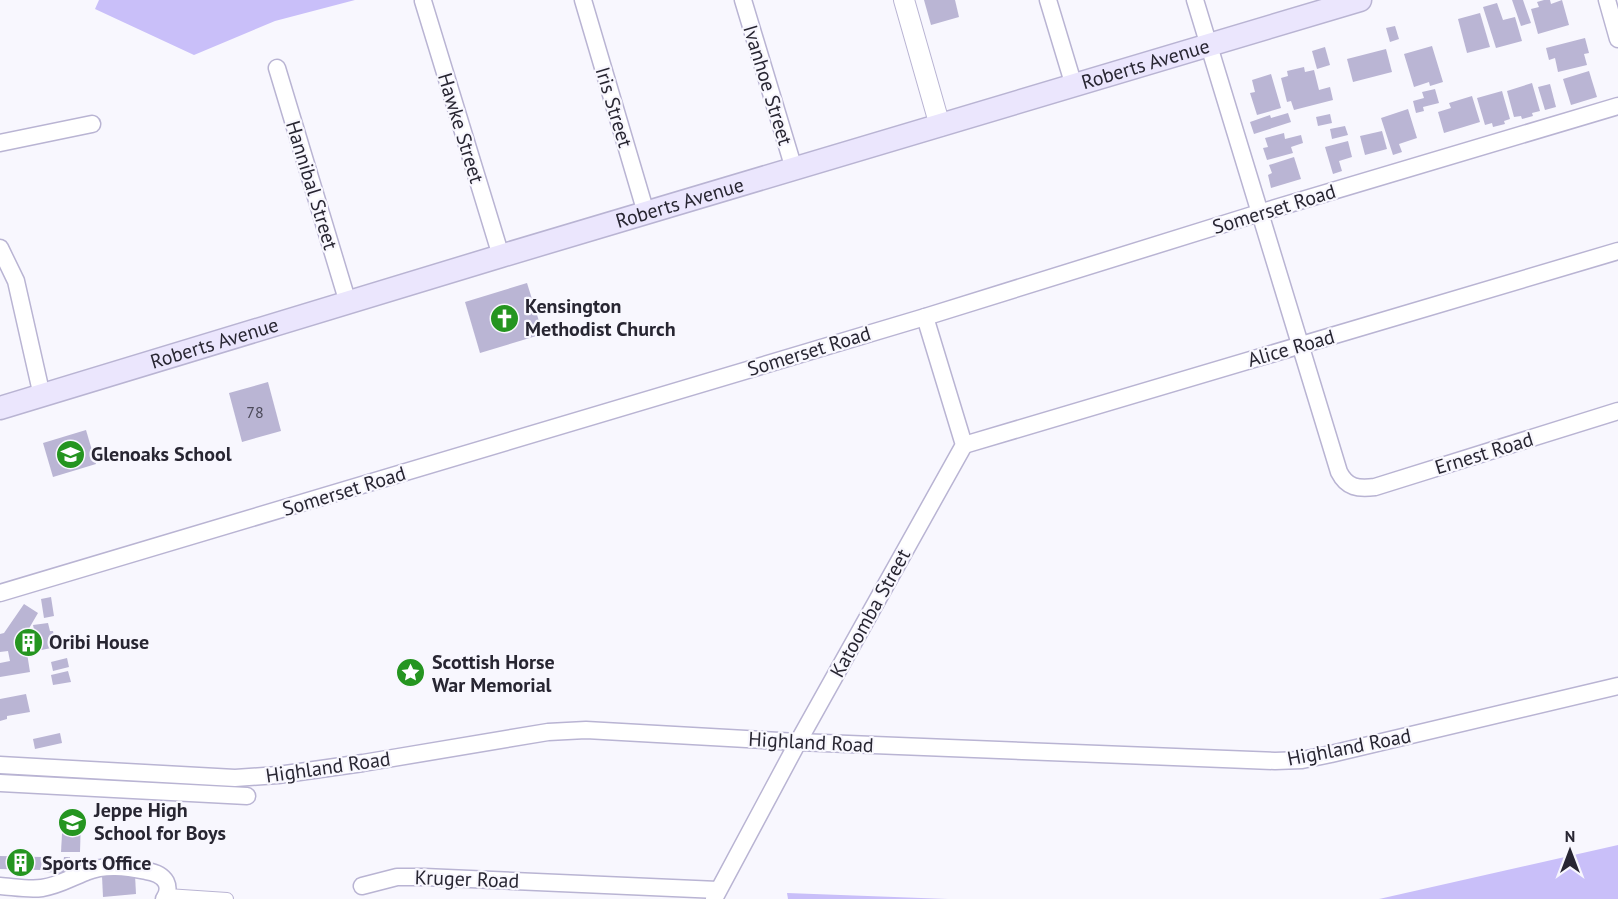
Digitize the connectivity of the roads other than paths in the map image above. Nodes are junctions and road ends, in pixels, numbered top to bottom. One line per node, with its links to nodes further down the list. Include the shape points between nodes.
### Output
1 (583, 0): 18 (street, Iris Street)
2 (743, 0): 17 (street, Ivanhoe Street)
3 (904, 0): 15 (street)
4 (1048, 0): 12 (street)
5 (1195, 0): 10 (street)
6 (1360, 0): 10 (main road, Roberts Avenue)
7 (1607, 0): 9 (street)
8 (423, 1): 22 (street, Hawke Street)
9 (1618, 39)
10 (1208, 44): 12 (main road, Roberts Avenue); 19 (street)
11 (277, 68): 23 (street, Hannibal Street)
12 (1074, 86): 15 (main road, Roberts Avenue)
13 (1618, 106): 19 (street, Somerset Road)
14 (92, 124): 16 (street)
15 (940, 126): 17 (main road, Roberts Avenue)
16 (0, 143)
17 (794, 169): 18 (main road, Roberts Avenue)
18 (646, 213): 22 (main road, Roberts Avenue)
19 (1259, 213): 24 (street, Somerset Road); 25 (street)
20 (0, 248): 26 (street, via 16,282)
21 (1618, 251): 25 (street, Alice Road)
22 (501, 256): 23 (main road, Roberts Avenue)
23 (348, 303): 26 (main road, Roberts Avenue)
24 (925, 317): 29 (street); 30 (street, Somerset Road)
25 (1299, 346): 28 (street, Ernest Road, via 1339,472 1348,485 1361,488 1375,487); 29 (street, Alice Road)
26 (42, 396): 27 (main road, Roberts Avenue)
27 (0, 408)
28 (1618, 411)
29 (964, 445): 32 (street, Katoomba Street)
30 (0, 593)
31 (1618, 686): 32 (street, Highland Road, via 1302,760)
32 (798, 742): 33 (street, Highland Road, via 566,730 363,763 235,778); 38 (street, Katoomba Street)
33 (0, 765)
34 (0, 783): 35 (street, Highland Road)
35 (247, 796)
36 (0, 886): 39 (street, via 39,888 66,882 88,871 129,868 161,876 166,882)
37 (362, 886): 38 (street, Kruger Road, via 397,877 424,877)
38 (716, 894)
39 (165, 897): 40 (street)
40 (227, 899)

